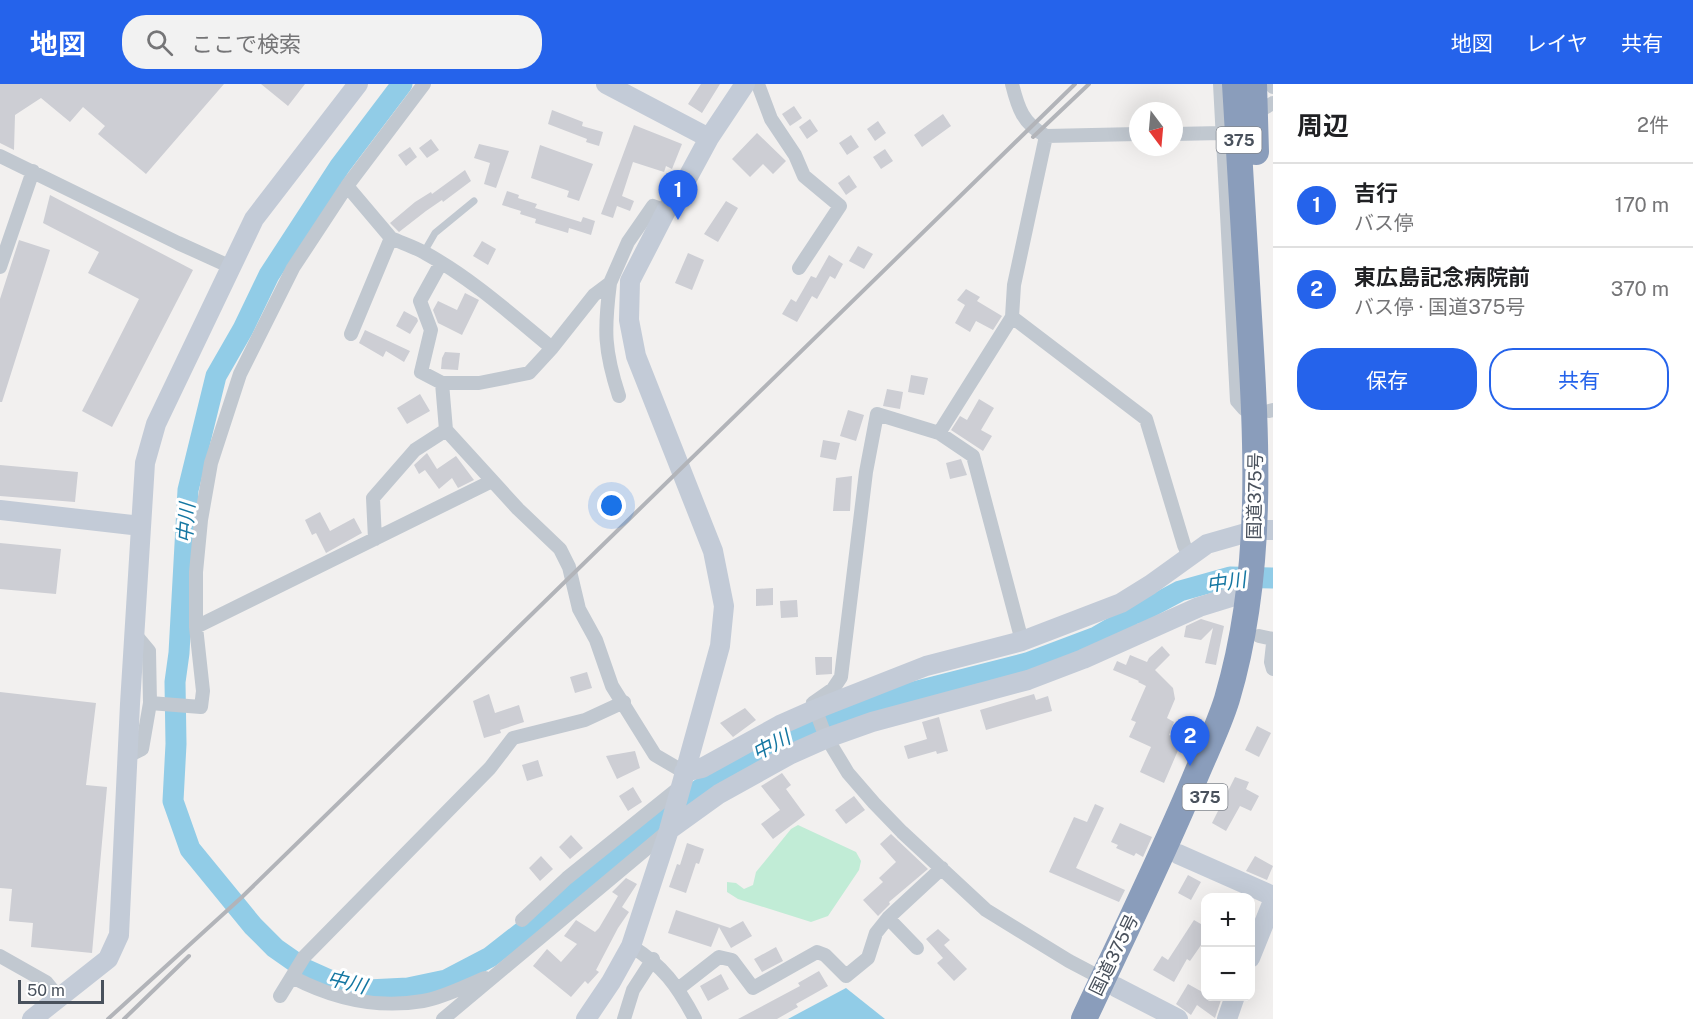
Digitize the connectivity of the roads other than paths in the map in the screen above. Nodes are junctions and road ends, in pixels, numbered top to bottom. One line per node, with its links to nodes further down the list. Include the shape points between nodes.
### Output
1 (358, 84): 24 (street, via 254,219)
2 (424, 84): 17 (street)
3 (606, 84): 14 (street)
4 (1012, 84): 13 (street, via 1019,111)
5 (1220, 84): 10 (street)
6 (1235, 84): 18 (highway, 国道375号 / 375)
7 (1254, 84): 18 (highway, 国道375号 / 375)
8 (754, 87): 14 (street); 26 (street, via 804,176 840,206)
9 (1273, 104): 10 (street)
10 (1222, 133): 12 (street); 33 (street, via 1237,401 1245,408)
11 (1129, 134): 13 (street)
12 (1183, 134)
13 (1046, 136): 28 (street, via 1014,285)
14 (709, 138): 20 (street)
15 (0, 156): 16 (street)
16 (33, 171): 24 (street); 25 (street)
17 (347, 186): 21 (street); 43 (street, via 293,268 240,374 226,411 201,520)
18 (1250, 195): 33 (highway, 国道375号 / 375)
19 (474, 201): 22 (lane, via 435,233)
20 (666, 211): 27 (street, via 653,206 628,242); 53 (street, via 630,281 629,320 636,356 713,551 724,606 720,646)
21 (391, 238): 22 (street); 29 (street)
22 (424, 252): 23 (street)
23 (441, 262): 30 (street); 31 (street, via 420,301 431,330 421,372)
24 (230, 266): 38 (street, via 156,424 145,463)
25 (0, 267)
26 (799, 268)
27 (610, 283): 30 (street, via 594,295); 32 (street, via 605,343)
28 (1012, 317): 35 (street); 41 (street, via 1146,419)
29 (351, 334)
30 (552, 348): 31 (street, via 529,373 479,382)
31 (442, 383): 34 (street)
32 (619, 396)
33 (1266, 410): 39 (highway, 国道375号 / 375)
34 (446, 430): 36 (street); 40 (street, via 415,450 372,498)
35 (939, 433): 46 (street, via 973,456); 50 (street, via 877,414 866,472 841,677 833,690 813,703)
36 (492, 482): 40 (street); 48 (street, via 560,549 579,609 596,640 612,686)
37 (0, 510): 38 (street)
38 (141, 526): 44 (street)
39 (1267, 530): 41 (street, via 1207,544); 42 (highway, 国道375号 / 375)
40 (375, 539): 43 (street)
41 (1190, 556): 46 (street, via 1121,603)
42 (1255, 596): 45 (highway, 国道375号 / 375); 51 (street, via 1240,594 1198,606 1028,680); 67 (highway, 国道375号 / 375, via 1213,738)
43 (196, 627): 49 (street, via 201,707)
44 (134, 633): 49 (street, via 148,651); 52 (street)
45 (1268, 640): 47 (street); 55 (highway, 国道375号 / 375, via 1214,779)
46 (1022, 641): 50 (street, via 926,666)
47 (1273, 669)
48 (624, 702): 53 (street, via 655,755); 65 (street, via 585,720 513,738 490,768 302,960)
49 (154, 704): 52 (street, via 142,749)
50 (816, 713): 51 (street); 53 (street, via 780,725)
51 (826, 737): 54 (street, via 719,794); 56 (street, via 848,773 874,803)
52 (128, 756): 70 (street, via 119,935 108,959)
53 (682, 779): 54 (street); 59 (street)
54 (669, 830): 60 (street); 66 (street)
55 (1178, 854): 57 (street); 67 (highway, 国道375号 / 375)
56 (942, 868): 58 (street); 67 (street, via 986,910)
57 (1273, 899): 61 (street)
58 (888, 918): 62 (street); 68 (street, via 876,933 868,958 846,976 817,952 753,988 732,960 719,957)
59 (522, 920)
60 (631, 946): 64 (street); 74 (street)
61 (1255, 947)
62 (917, 948)
63 (0, 956): 70 (street, via 46,982)
64 (653, 959): 68 (street); 75 (street, via 633,990)
65 (293, 976): 66 (street, via 317,990 375,1004 424,1001 485,978); 69 (street)
66 (489, 980): 73 (street)
67 (1109, 983): 77 (highway, 国道375号 / 375); 78 (highway, 国道375号 / 375); 79 (street)
68 (678, 989): 76 (street)
69 (280, 996)
70 (59, 998): 72 (street)
71 (1233, 1001): 80 (street)
72 (32, 1019)
73 (443, 1019)
74 (586, 1019)
75 (624, 1019)
76 (695, 1019)
77 (1083, 1019)
78 (1101, 1019)
79 (1178, 1019)
80 (1227, 1019)

